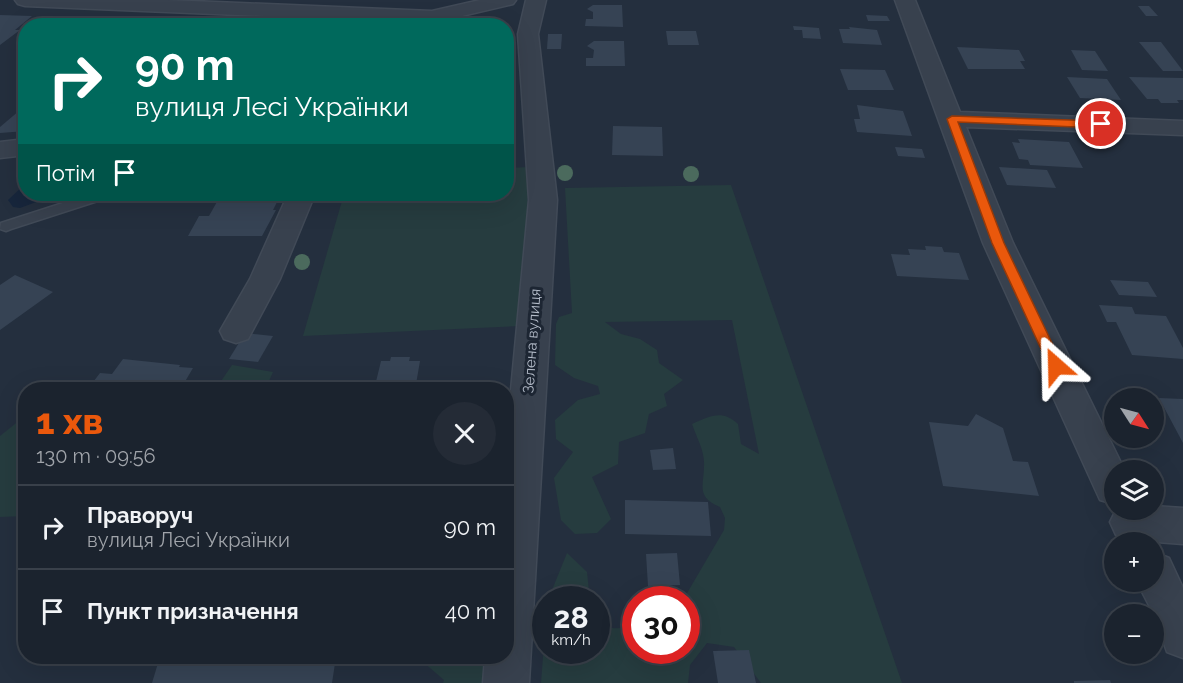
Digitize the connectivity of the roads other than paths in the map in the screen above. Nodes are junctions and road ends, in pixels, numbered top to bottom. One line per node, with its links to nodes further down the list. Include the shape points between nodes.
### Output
1 (25, 0): 6 (street)
2 (506, 0): 5 (street)
3 (536, 0): 20 (street, Зелена вулиця, via 528,34 543,200)
4 (905, 0): 9 (street)
5 (485, 6): 7 (street, via 432,17); 8 (street)
6 (323, 18)
7 (386, 18)
8 (467, 18)
9 (952, 119): 10 (street); 17 (street, via 998,243)
10 (1183, 128)
11 (18, 148): 12 (street)
12 (0, 150)
13 (83, 201): 15 (lane)
14 (298, 201): 16 (street, via 265,279)
15 (6, 226)
16 (236, 331)
17 (1104, 467)
18 (1149, 520): 19 (street)
19 (1183, 526)
20 (514, 579)
21 (1163, 592): 22 (street)
22 (1183, 636)
23 (507, 664): 24 (street, Зелена вулиця)
24 (506, 683)

